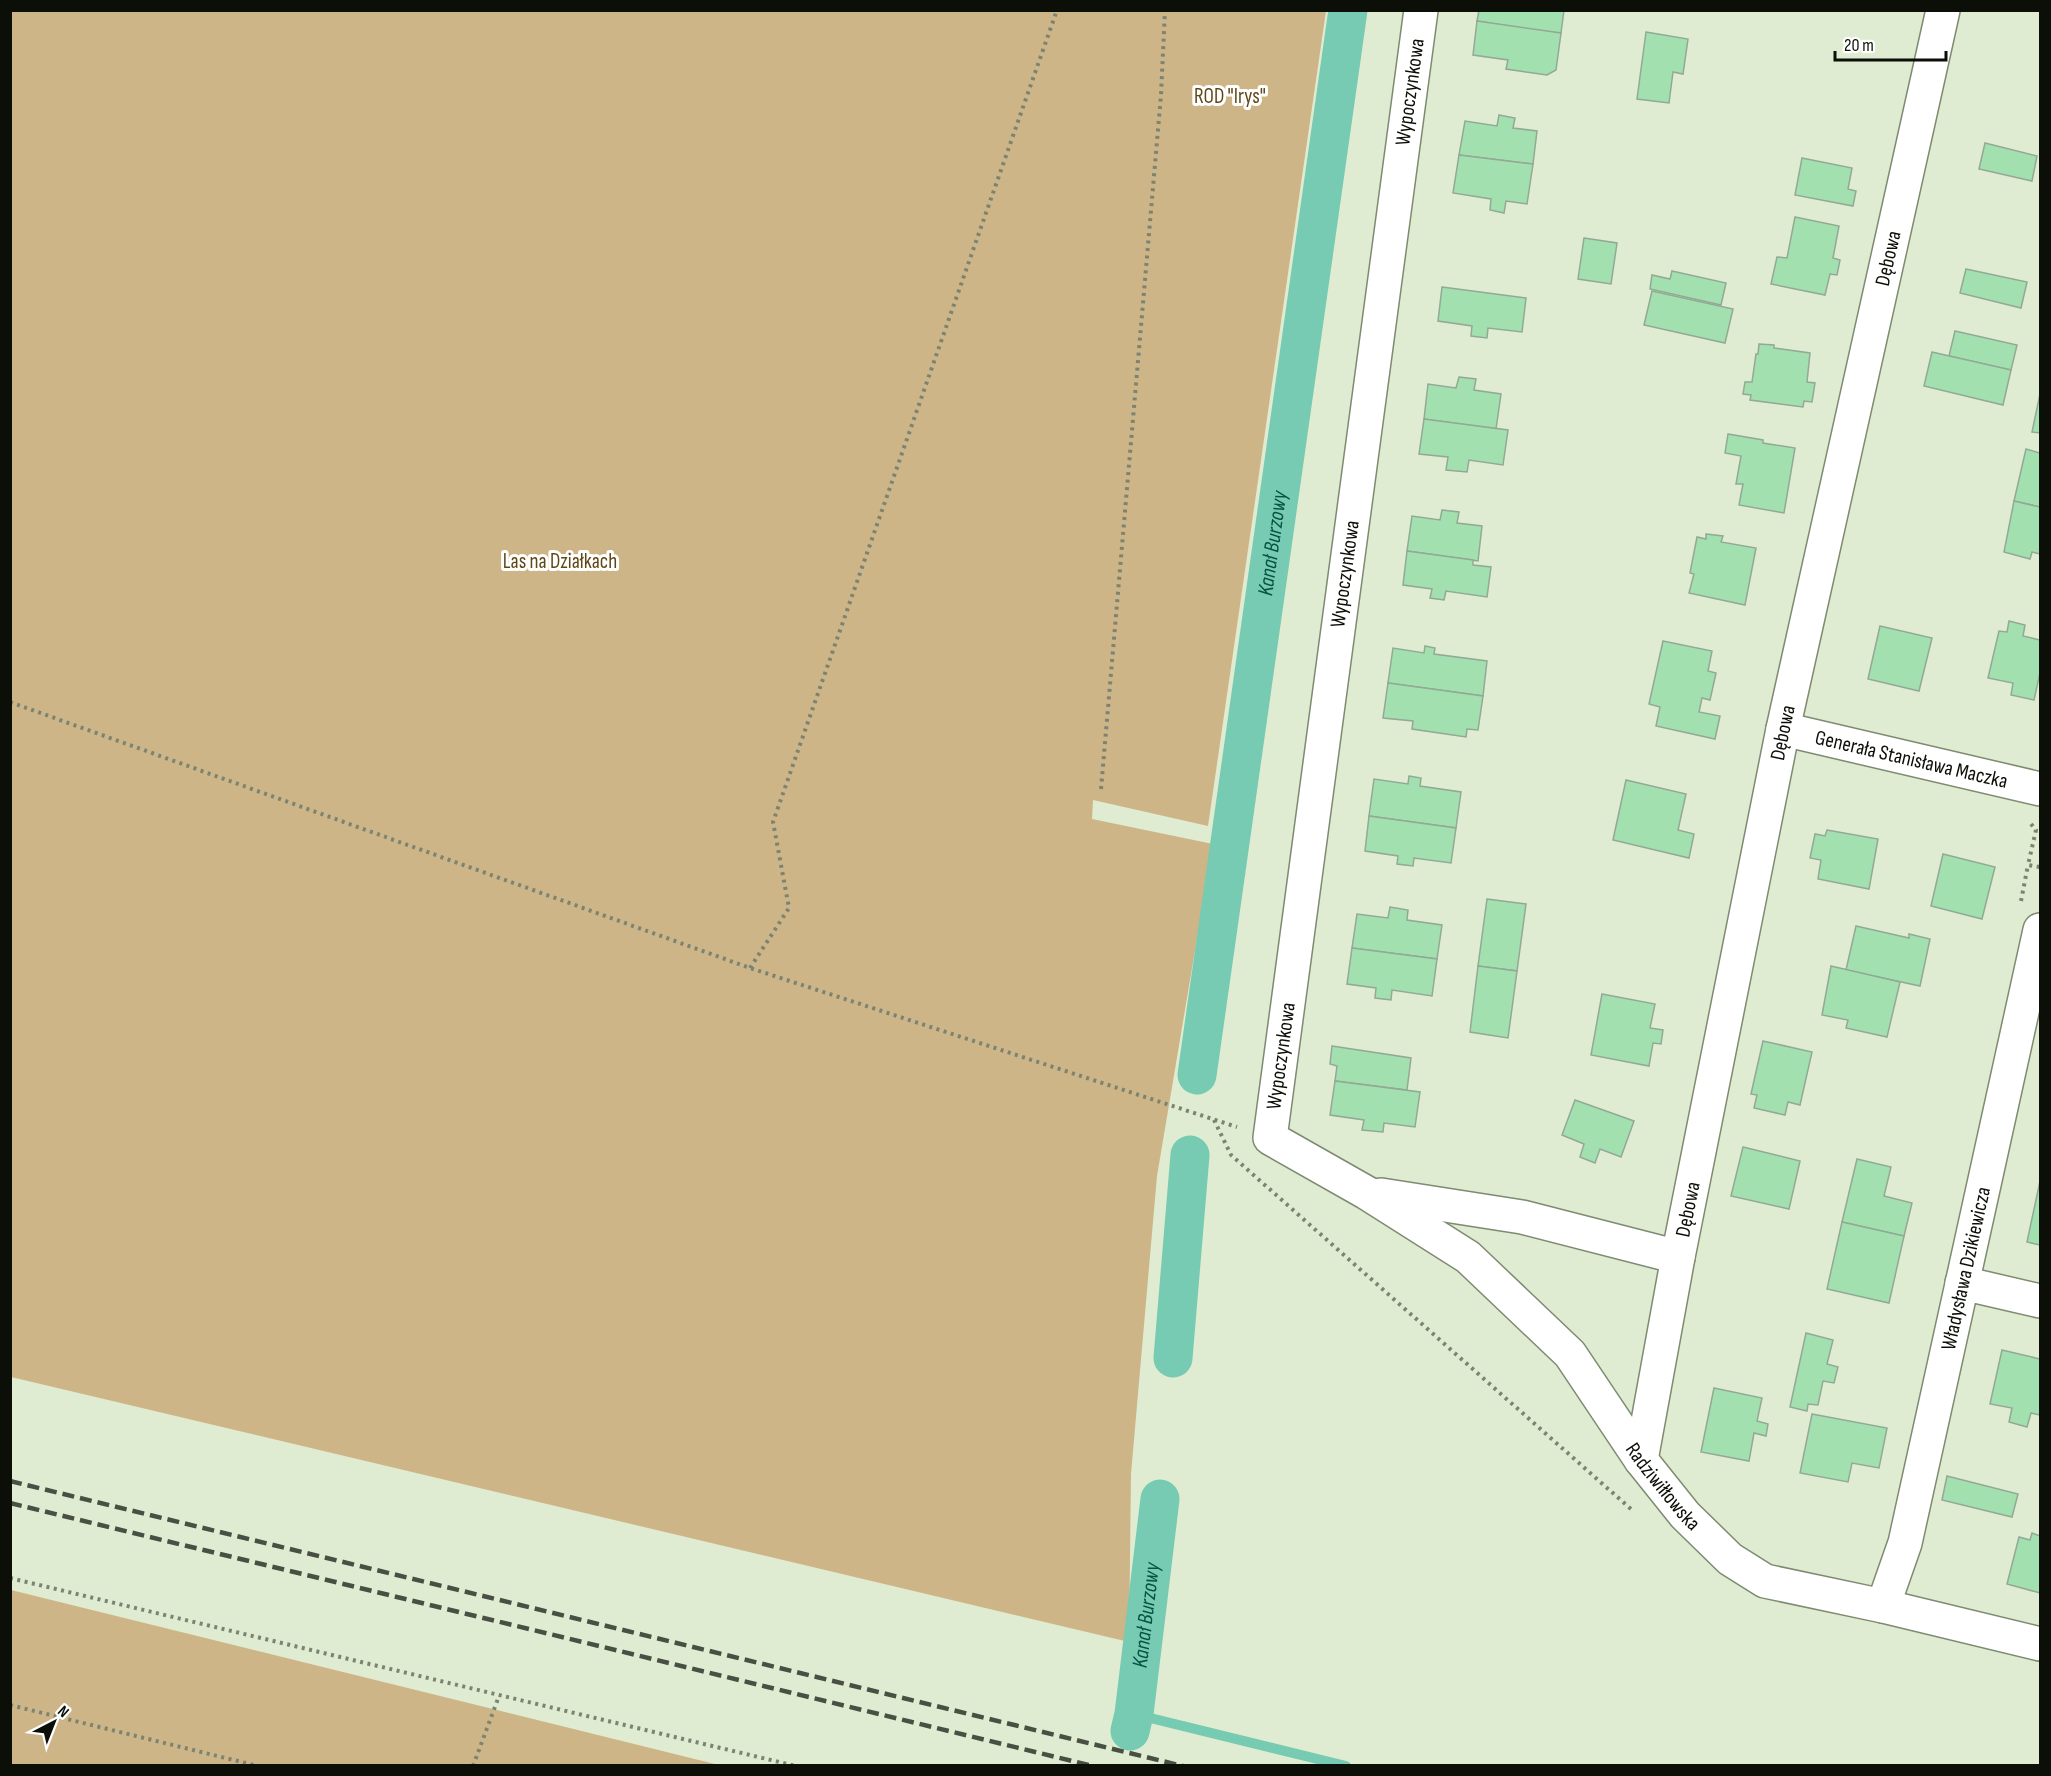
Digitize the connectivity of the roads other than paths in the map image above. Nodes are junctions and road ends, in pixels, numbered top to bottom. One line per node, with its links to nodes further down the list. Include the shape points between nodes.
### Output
1 (1421, 10): 6 (street, Wypoczynkowa)
2 (1943, 10): 3 (street, Dębowa)
3 (1783, 729): 4 (street, Generała Stanisława Maczka); 8 (street, Dębowa)
4 (2040, 789)
5 (2040, 930): 9 (street, Władysława Dzikiewicza)
6 (1270, 1138): 7 (street, Radziwiłłowska)
7 (1367, 1193): 8 (street, Radziwiłłowska, via 1522,1217); 11 (street, Radziwiłłowska, via 1468,1257 1570,1354)
8 (1678, 1257): 11 (street, Dębowa)
9 (1962, 1282): 10 (street); 12 (street, Władysława Dzikiewicza, via 1905,1543)
10 (2040, 1301)
11 (1641, 1460): 12 (street, Radziwiłłowska, via 1685,1515 1730,1559 1765,1581)
12 (1883, 1606): 13 (street, Radziwiłłowska)
13 (2040, 1644)

